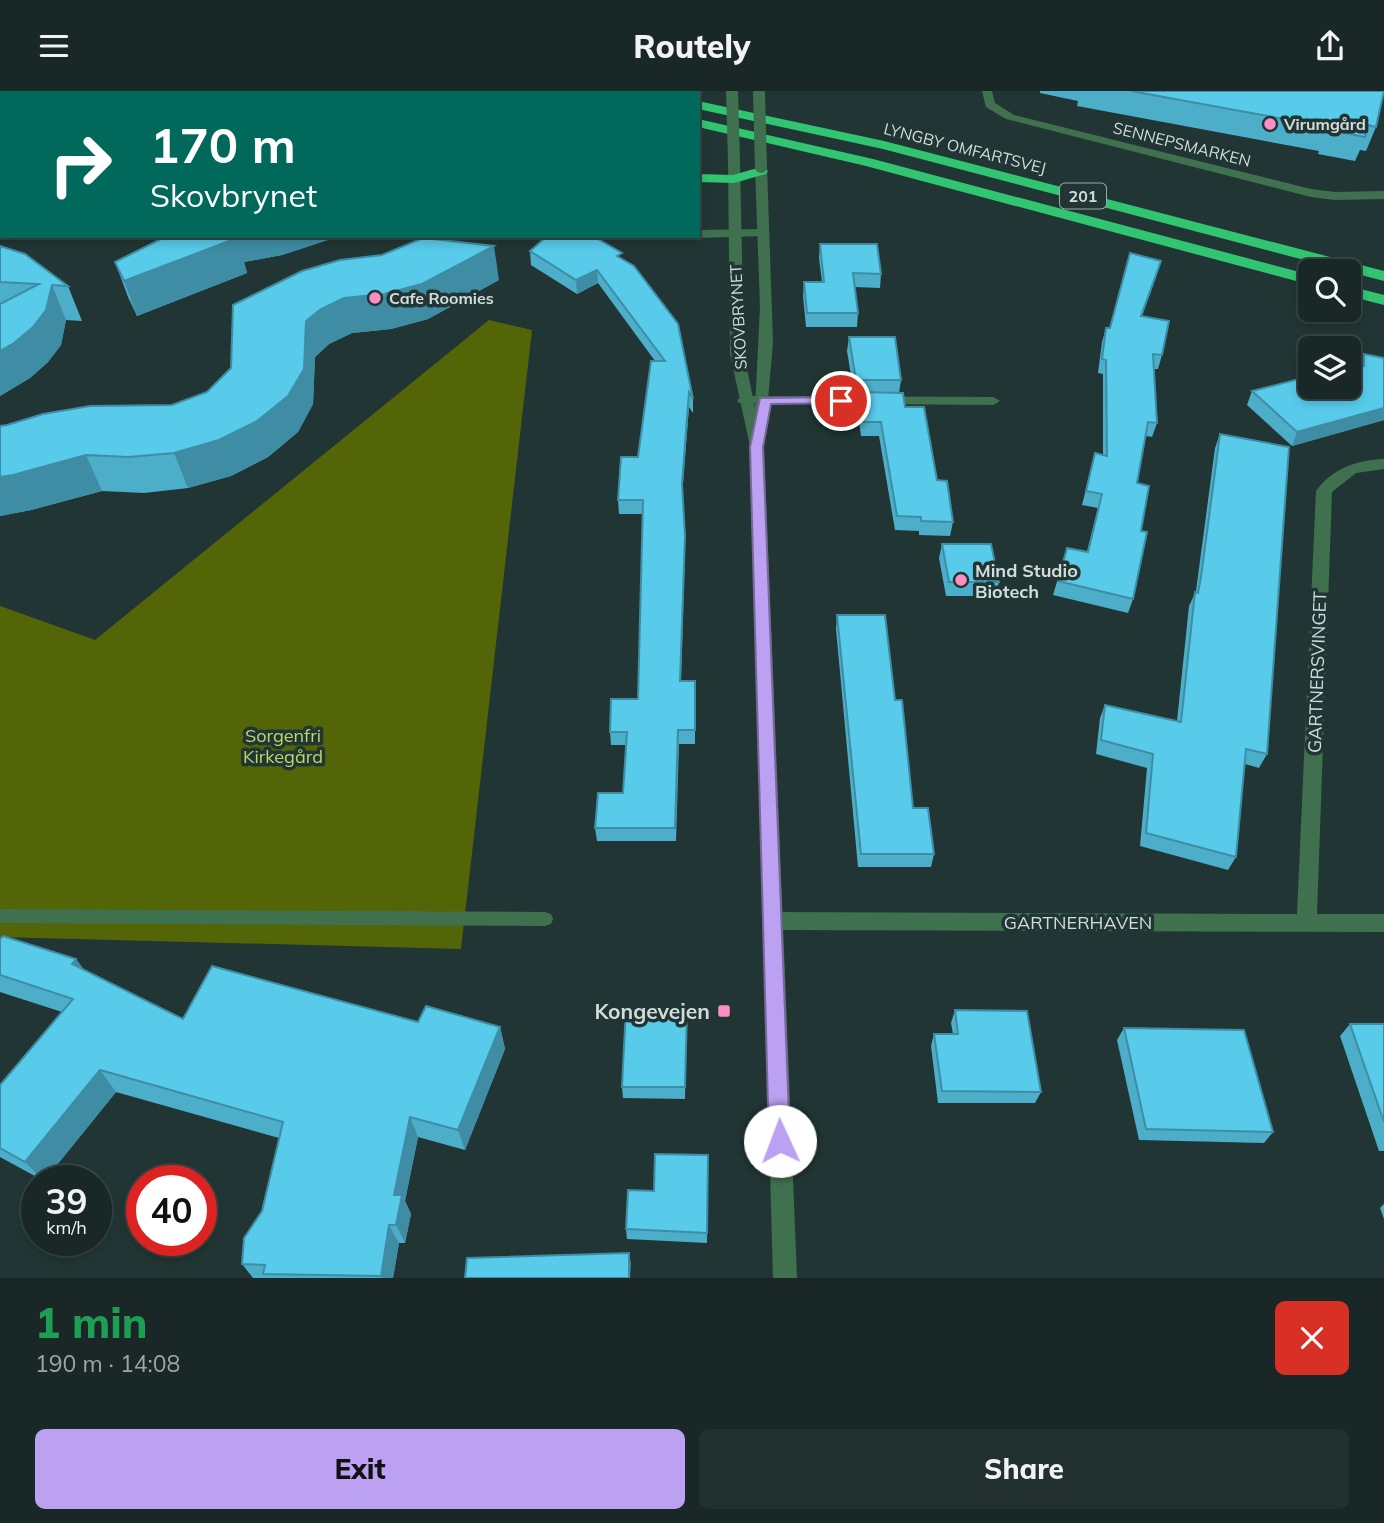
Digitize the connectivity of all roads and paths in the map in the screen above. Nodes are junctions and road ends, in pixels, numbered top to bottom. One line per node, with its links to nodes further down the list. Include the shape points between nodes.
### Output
1 (732, 91): 8 (street, SKOVBRYNET, bridge)
2 (987, 91): 9 (street, SENNEPSMARKEN, via 990,105 1010,117 1311,193)
3 (758, 92): 6 (street, SKOVBRYNET, bridge)
4 (700, 105): 13 (highway, LYNGBY OMFARTSVEJ / 201, via 884,145)
5 (700, 123): 14 (highway, 201, via 868,162)
6 (761, 169): 8 (highway); 11 (street, SKOVBRYNET)
7 (700, 178): 8 (highway)
8 (734, 179): 10 (street, SKOVBRYNET)
9 (1384, 195)
10 (735, 233): 11 (street); 12 (street); 17 (street, SKOVBRYNET, via 737,354)
11 (763, 233): 18 (street, SKOVBRYNET, via 769,324)
12 (700, 234)
13 (1384, 276)
14 (1298, 277)
15 (1361, 294): 16 (highway)
16 (1384, 300)
17 (744, 400): 18 (street); 20 (street, SKOVBRYNET)
18 (765, 400): 19 (street); 20 (street, SKOVBRYNET)
19 (993, 401)
20 (757, 447): 24 (street, SKOVBRYNET)
21 (1384, 464): 25 (street, GARTNERSVINGET, via 1361,464 1340,473 1324,491)
22 (0, 916): 23 (lane)
23 (545, 919)
24 (772, 921): 25 (street, GARTNERHAVEN); 27 (street, SKOVBRYNET)
25 (1307, 923): 26 (street, GARTNERHAVEN)
26 (1384, 923)
27 (785, 1278)

